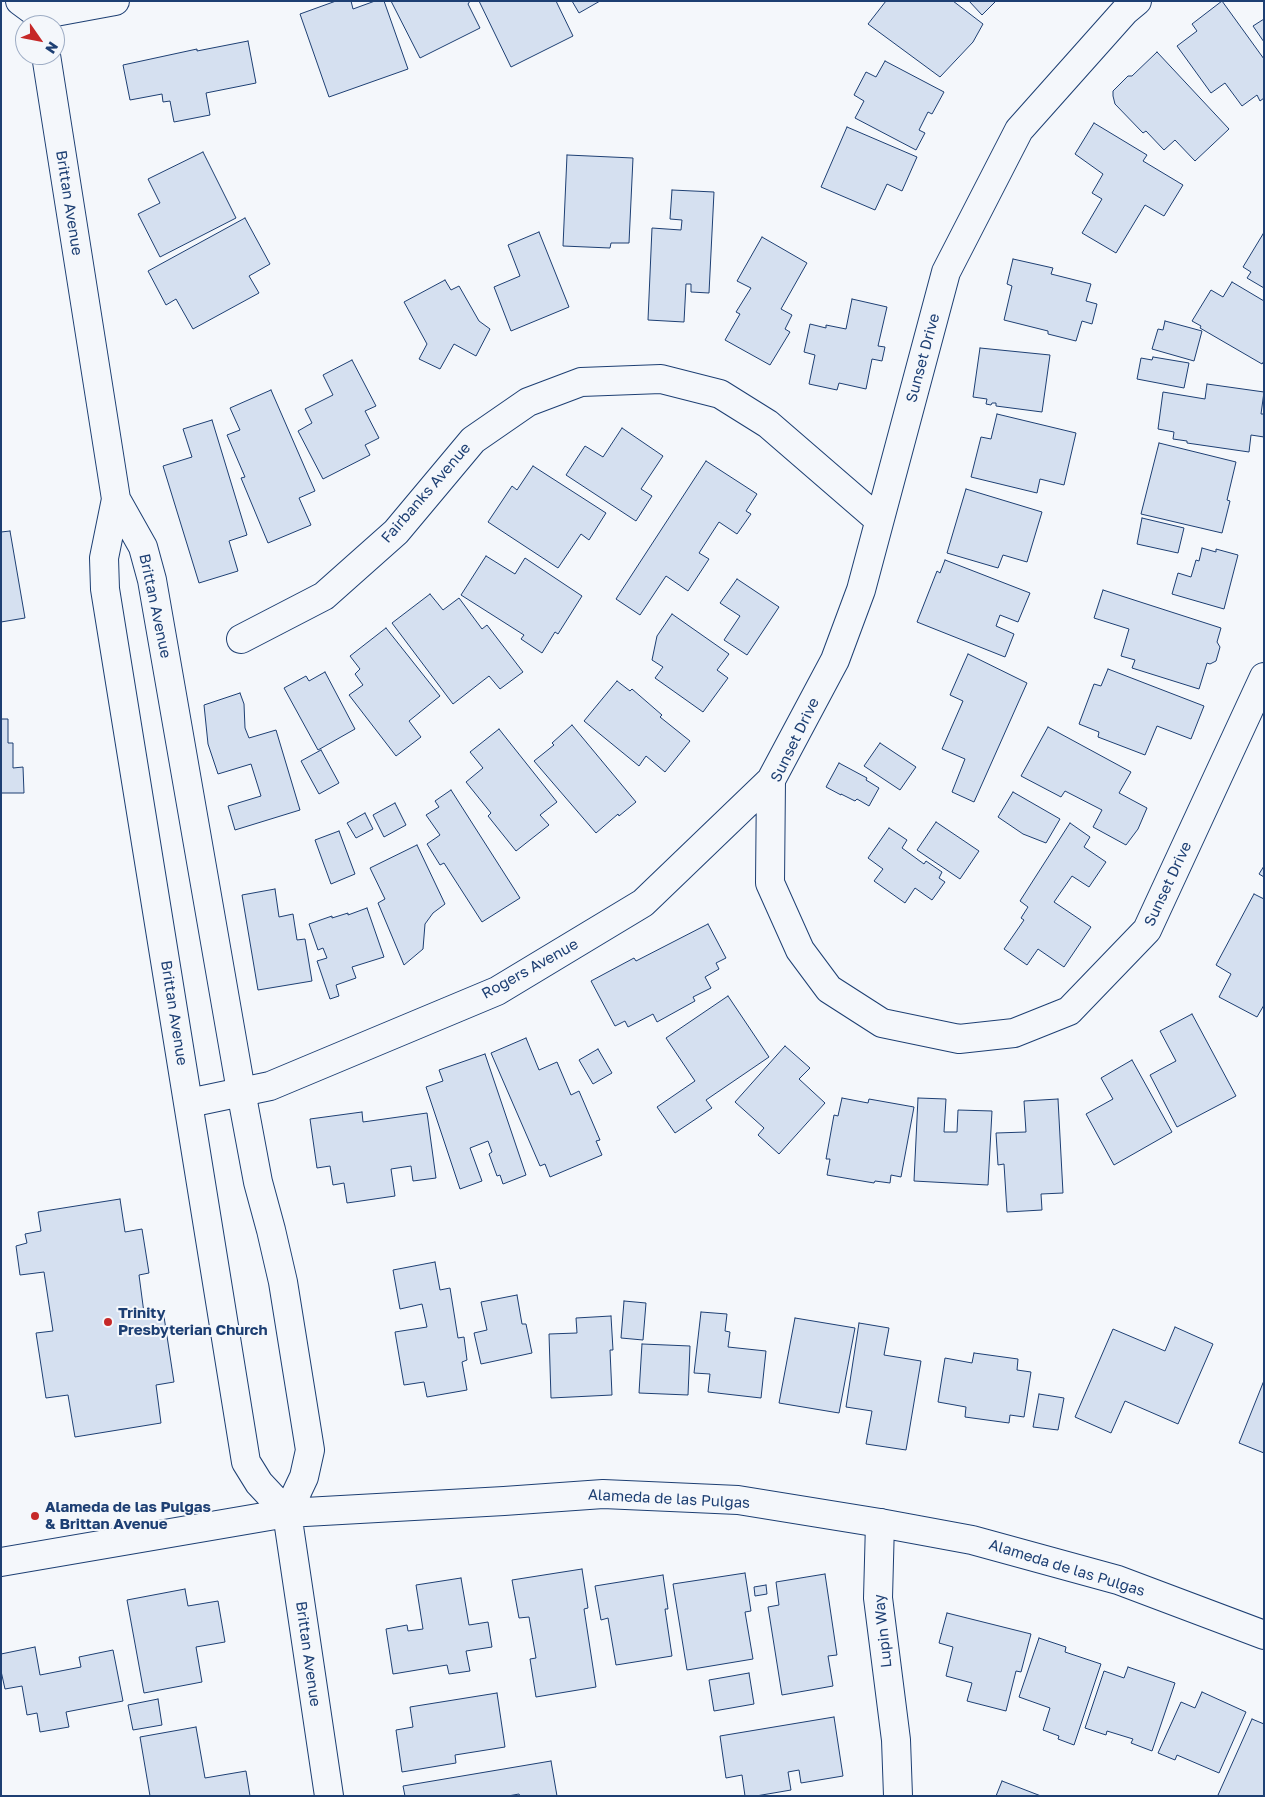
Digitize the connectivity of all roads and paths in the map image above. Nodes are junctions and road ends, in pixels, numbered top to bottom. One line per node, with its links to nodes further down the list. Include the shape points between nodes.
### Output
1 (115, 1): 3 (main road)
2 (1137, 1): 6 (main road, Sunset Drive, via 1020,130 946,272)
3 (36, 11)
4 (48, 65): 5 (main road, Brittan Avenue)
5 (116, 499): 10 (main road, Brittan Avenue, via 142,547 152,580); 11 (main road, Brittan Avenue, via 104,558 105,589)
6 (879, 520): 7 (main road, Fairbanks Avenue, via 768,424 720,394 661,379 581,382 528,402 473,440 396,532 324,596); 9 (main road, Sunset Drive, via 861,590 835,660)
7 (241, 639)
8 (1264, 677): 9 (main road, Sunset Drive, via 1147,930 1069,1010 1014,1034 959,1039 882,1023 829,989 800,950 770,883)
9 (771, 780): 10 (main road, Rogers Avenue, via 643,903 497,991 270,1086)
10 (240, 1091): 11 (main road, Rogers Avenue); 12 (main road, Brittan Avenue, via 283,1282 310,1450 304,1477)
11 (189, 1103): 12 (main road, Brittan Avenue, via 246,1462 259,1484)
12 (287, 1513): 13 (main road, Alameda de las Pulgas, via 603,1494 738,1500); 14 (main road, Alameda de las Pulgas); 17 (main road, Brittan Avenue)
13 (880, 1523): 15 (main road, Alameda de las Pulgas, via 972,1540 1118,1580); 16 (main road, Lupin Way, via 878,1598)
14 (1, 1562)
15 (1264, 1635)
16 (896, 1740): 18 (main road, Lupin Way); 19 (main road, Lupin Way)
17 (329, 1796)
18 (898, 1796)
19 (919, 1796)

